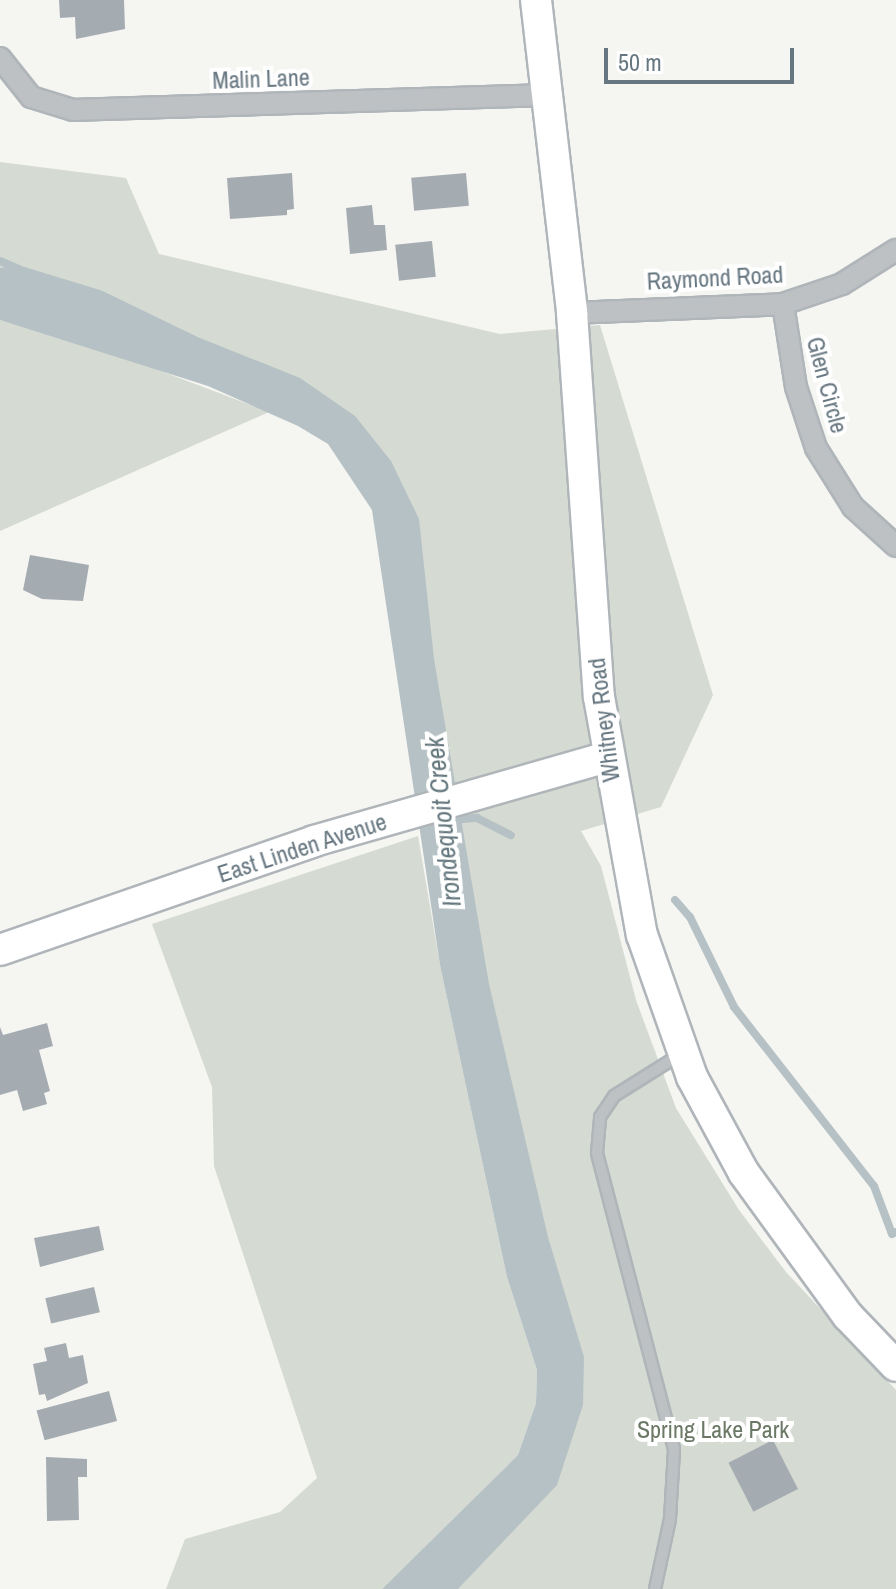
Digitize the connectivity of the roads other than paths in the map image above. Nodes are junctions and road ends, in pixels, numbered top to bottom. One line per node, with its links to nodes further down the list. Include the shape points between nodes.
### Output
1 (536, 0): 3 (main road, Whitney Road)
2 (0, 58): 3 (street, Malin Lane, via 31,97 73,110)
3 (546, 95): 6 (main road, Whitney Road)
4 (896, 250): 5 (street, Raymond Road, via 842,284)
5 (783, 304): 6 (street, Raymond Road); 7 (street, Glen Circle, via 796,387 816,448 853,507)
6 (572, 313): 8 (main road, Whitney Road)
7 (896, 546)
8 (607, 757): 9 (main road, East Linden Avenue, via 314,841); 10 (main road, Whitney Road, via 642,935)
9 (0, 950)
10 (682, 1053): 11 (main road, Whitney Road, via 744,1173 848,1316); 12 (lane, via 614,1096 600,1117 597,1153 674,1449 670,1519)
11 (896, 1366)
12 (655, 1589)

